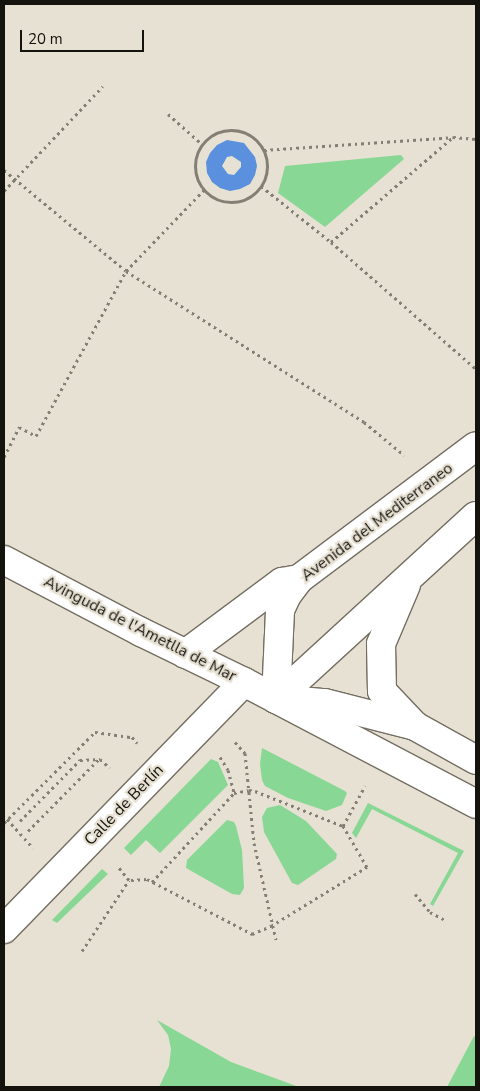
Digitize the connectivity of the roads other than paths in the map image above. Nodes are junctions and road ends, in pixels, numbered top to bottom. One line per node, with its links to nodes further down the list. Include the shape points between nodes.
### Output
1 (476, 446): 5 (street, Avenida del Mediterraneo)
2 (476, 516): 4 (street)
3 (4, 560): 8 (street, Avinguda de l'Ametlla de Mar)
4 (410, 577): 7 (street); 11 (street, Avinguda de l'Ametlla de Mar, via 381,644 382,691)
5 (299, 579): 6 (street, Avenida del Mediterraneo, via 280,610); 8 (street, via 282,582)
6 (280, 632): 7 (street, via 292,648 311,651); 10 (street, Avenida del Mediterraneo)
7 (331, 646): 10 (street)
8 (185, 654): 9 (street, Avinguda de l'Ametlla de Mar)
9 (244, 682): 10 (street, Avinguda de l'Ametlla de Mar); 14 (street, Calle de Berlín)
10 (276, 699): 11 (street, Avinguda de l'Ametlla de Mar, via 326,703); 13 (street, Avinguda de l'Ametlla de Mar)
11 (414, 726): 12 (street, Avinguda de l'Ametlla de Mar)
12 (476, 760)
13 (476, 804)
14 (4, 929)

